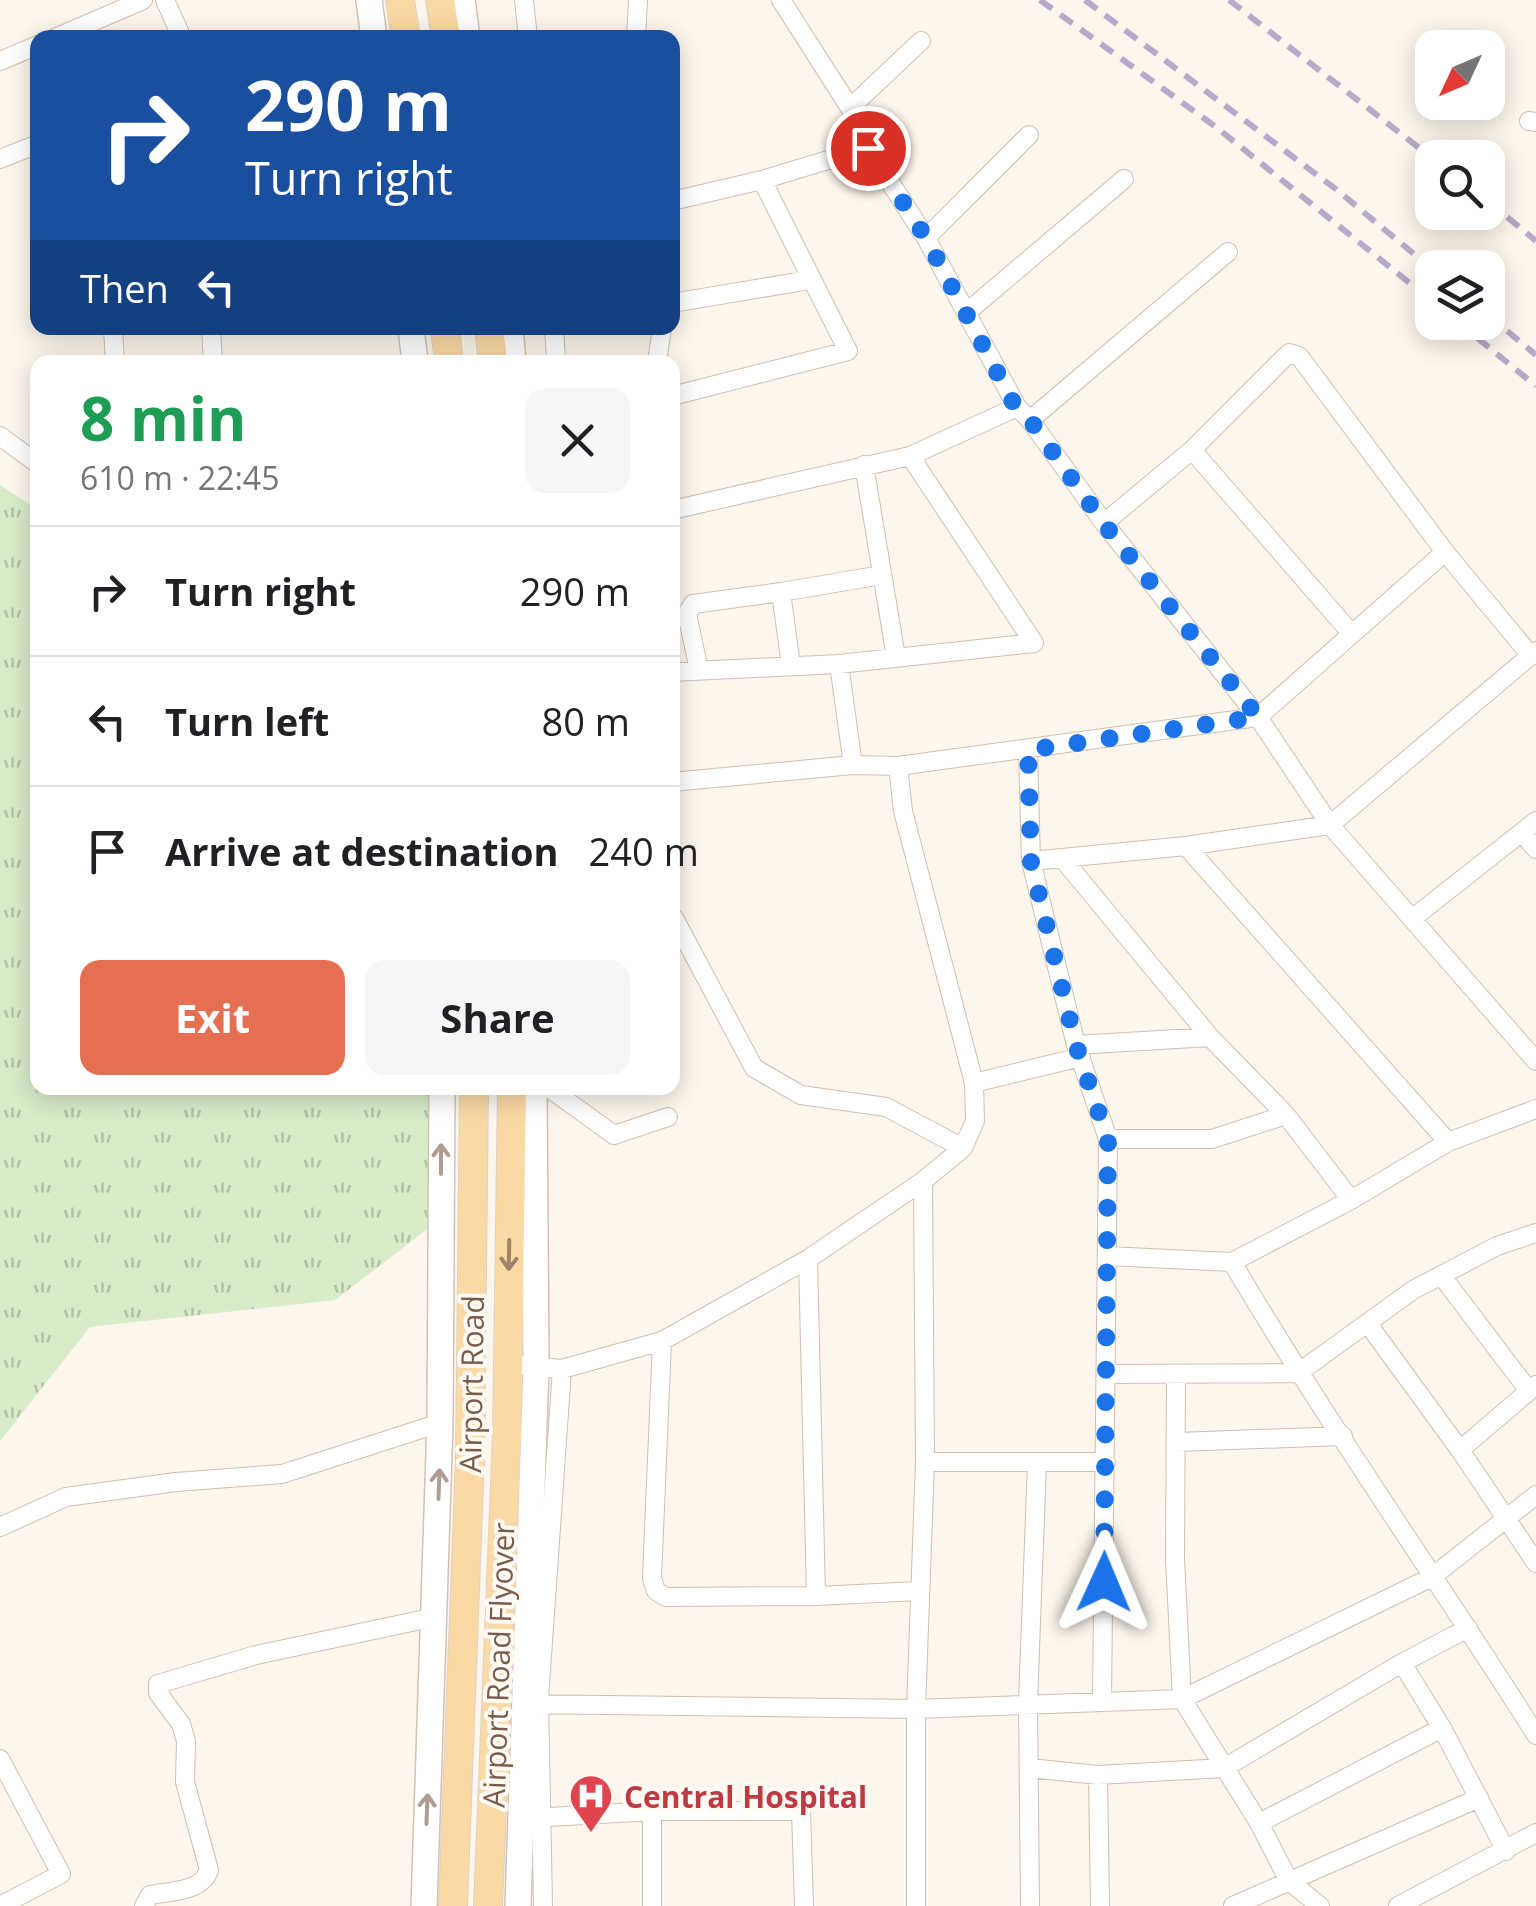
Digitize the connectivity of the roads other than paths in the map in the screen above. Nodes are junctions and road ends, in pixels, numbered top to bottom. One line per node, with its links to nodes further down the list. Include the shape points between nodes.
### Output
1 (143, 0): 10 (street)
2 (165, 0): 11 (street)
3 (369, 0): 12 (street)
4 (400, 0): 13 (main road)
5 (440, 0): 14 (main road)
6 (462, 0): 15 (street)
7 (524, 0): 16 (street)
8 (638, 0): 17 (street)
9 (781, 0): 21 (street)
10 (74, 30)
11 (178, 30)
12 (373, 30)
13 (405, 30)
14 (445, 30)
15 (466, 30)
16 (527, 30)
17 (636, 30)
18 (921, 41): 21 (street)
19 (30, 48): 20 (street)
20 (0, 61)
21 (850, 108): 24 (street)
22 (1028, 135): 29 (street)
23 (30, 147): 25 (street)
24 (868, 148): 27 (street); 29 (street)
25 (0, 158)
26 (1124, 179): 33 (street)
27 (762, 180): 28 (street); 31 (street)
28 (680, 200)
29 (926, 238): 33 (street)
30 (1228, 252): 35 (street)
31 (810, 280): 32 (street); 34 (street, via 848,351)
32 (680, 303)
33 (966, 314): 35 (street)
34 (680, 394)
35 (1024, 414): 38 (street); 42 (street)
36 (0, 436): 39 (street)
37 (1192, 450): 42 (street); 43 (street, via 1289,353 1299,356); 46 (street)
38 (910, 456): 40 (street); 48 (street, via 1034,644)
39 (30, 458)
40 (864, 465): 41 (street); 44 (street)
41 (680, 508)
42 (1104, 524): 53 (street)
43 (1446, 552): 46 (street); 47 (street)
44 (882, 575): 45 (street); 48 (street)
45 (780, 592): 50 (street); 51 (street, via 693,604 687,614)
46 (1351, 633): 53 (street)
47 (1533, 653): 58 (street)
48 (896, 657): 49 (street)
49 (839, 664): 50 (street); 55 (street)
50 (791, 666): 51 (street)
51 (700, 670): 52 (street)
52 (680, 671)
53 (1258, 717): 54 (street); 58 (street)
54 (1028, 750): 56 (street); 63 (street)
55 (854, 765): 56 (street); 57 (street)
56 (898, 766): 69 (street, via 903,811)
57 (680, 781)
58 (1330, 825): 60 (street); 64 (street)
59 (1529, 827): 61 (street); 64 (street)
60 (1186, 846): 62 (street); 79 (street)
61 (1536, 849)
62 (1062, 858): 63 (street); 66 (street)
63 (1031, 862): 67 (street)
64 (1414, 918): 68 (street)
65 (680, 929): 80 (street, via 754,1068 801,1094 886,1107)
66 (1210, 1037): 67 (street); 76 (street)
67 (1078, 1051): 69 (street); 78 (street)
68 (1536, 1061)
69 (974, 1083): 80 (street, via 975,1122)
70 (442, 1095): 97 (street, one-way to 70)
71 (474, 1095): 114 (main road, Airport Road, via 471,1418)
72 (512, 1095): 90 (main road, Airport Road Flyover, one-way to 90)
73 (534, 1095): 91 (street)
74 (560, 1095): 77 (street, via 614,1135)
75 (1536, 1110): 79 (street)
76 (1286, 1115): 78 (street, via 1212,1139); 82 (street)
77 (668, 1118)
78 (1108, 1140): 84 (street)
79 (1448, 1142): 82 (street)
80 (963, 1148): 81 (street)
81 (923, 1180): 85 (street); 101 (street)
82 (1351, 1200): 86 (street)
83 (1536, 1233): 87 (street)
84 (1108, 1256): 86 (street); 94 (street)
85 (808, 1259): 89 (street); 110 (street)
86 (1232, 1262): 93 (street)
87 (1441, 1274): 88 (street); 96 (street)
88 (1368, 1324): 93 (street); 100 (street)
89 (662, 1341): 92 (street); 110 (street, via 656,1590 666,1596)
90 (507, 1364): 91 (street); 137 (main road, Airport Road Flyover)
91 (536, 1366): 92 (street); 118 (street)
92 (562, 1368): 118 (street)
93 (1298, 1373): 95 (street); 98 (street)
94 (1106, 1374): 95 (street); 102 (street)
95 (1176, 1375): 99 (street)
96 (1532, 1388): 100 (street)
97 (440, 1422): 106 (street, via 282,1474 66,1497); 111 (street, one-way to 97)
98 (1343, 1436): 99 (street); 108 (street)
99 (1177, 1442): 115 (street)
100 (1460, 1450): 105 (street)
101 (926, 1462): 103 (street); 109 (street)
102 (1106, 1462): 103 (street); 116 (street)
103 (1036, 1463): 117 (street)
104 (1536, 1495): 105 (street)
105 (1506, 1517): 107 (street); 108 (street)
106 (0, 1527)
107 (1536, 1563)
108 (1432, 1577): 112 (street); 115 (street)
109 (919, 1591): 110 (street); 119 (street)
110 (816, 1596)
111 (435, 1617): 114 (street); 134 (street, via 256,1654 158,1684 186,1742 185,1782 209,1870 198,1885 150,1895)
112 (1468, 1628): 113 (street); 121 (street)
113 (1402, 1663): 120 (street); 124 (street)
114 (451, 1688): 135 (street, one-way to 114); 136 (main road, Airport Road Flyover)
115 (1182, 1699): 116 (street); 124 (street)
116 (1102, 1701): 117 (street)
117 (1028, 1702): 119 (street); 123 (street)
118 (532, 1704): 119 (street); 128 (street)
119 (916, 1709): 142 (street)
120 (1442, 1728): 126 (street); 129 (street)
121 (1536, 1735)
122 (0, 1759): 133 (street, via 61,1874)
123 (1030, 1768): 125 (street); 143 (street)
124 (1224, 1768): 125 (street); 129 (street)
125 (1098, 1775): 144 (street)
126 (1479, 1798): 131 (street); 132 (street)
127 (652, 1811): 128 (street); 140 (street); 141 (street, via 801,1811)
128 (531, 1818): 138 (street); 139 (street)
129 (1259, 1823): 132 (street)
130 (1536, 1833): 131 (street)
131 (1506, 1851): 147 (street)
132 (1289, 1881): 145 (street); 146 (street)
133 (0, 1906)
134 (144, 1906)
135 (424, 1906)
136 (453, 1906)
137 (488, 1906)
138 (518, 1906)
139 (543, 1906)
140 (652, 1906)
141 (804, 1906)
142 (916, 1906)
143 (1030, 1906)
144 (1100, 1906)
145 (1233, 1906)
146 (1320, 1906)
147 (1398, 1906)

